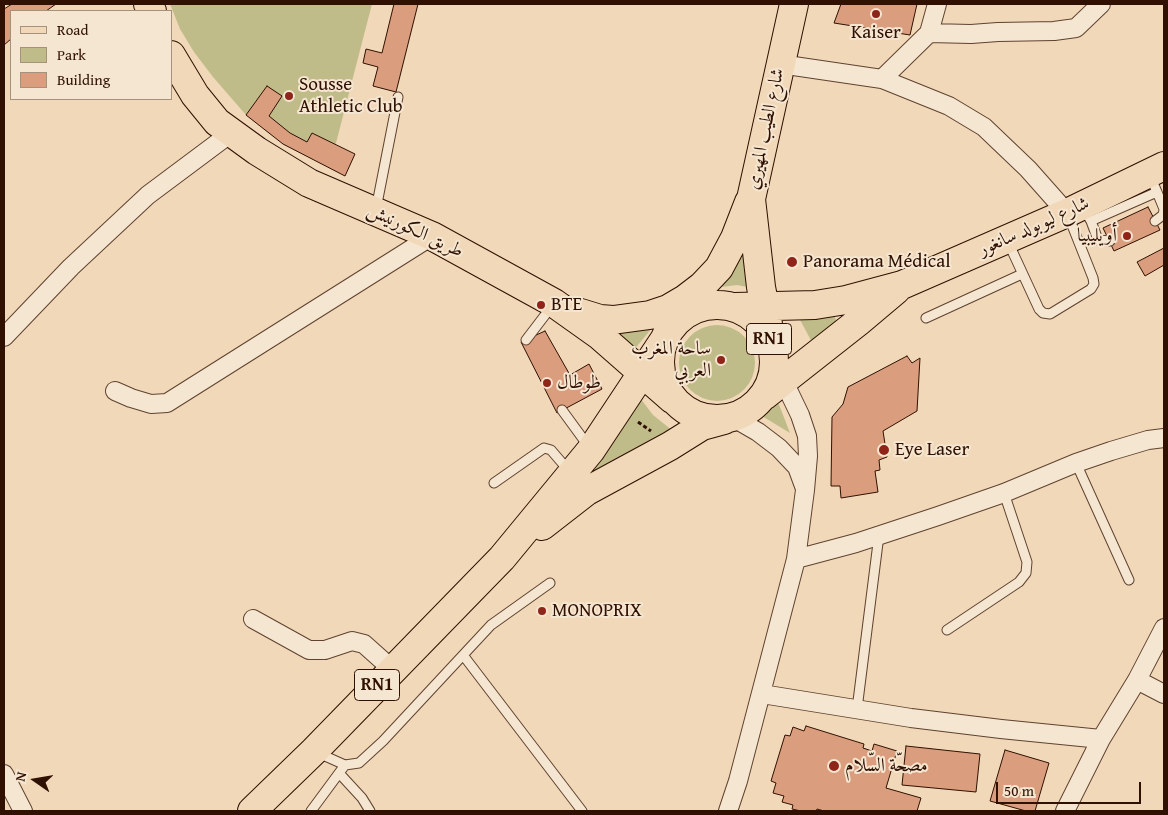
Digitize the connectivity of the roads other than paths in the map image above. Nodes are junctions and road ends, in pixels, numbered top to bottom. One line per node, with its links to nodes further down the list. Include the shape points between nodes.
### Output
1 (794, 4): 6 (main road, شارع الطيب المهيري)
2 (937, 4): 4 (street)
3 (1101, 4): 4 (street, via 1076,28)
4 (929, 34): 7 (street)
5 (172, 57): 9 (main road, طريق الكورنيش, via 195,95 217,122)
6 (780, 64): 7 (street); 11 (main road, شارع الطيب المهيري)
7 (882, 79): 14 (street, via 949,106 984,128)
8 (398, 97): 13 (lane)
9 (232, 132): 13 (main road, طريق الكورنيش, via 309,183); 25 (street, via 148,195 71,267)
10 (1157, 177): 12 (lane); 14 (main road, شارع ليوبولد سانغور / RN1)
11 (751, 199): 21 (main road, via 719,268 702,286 668,309 613,320 600,319); 23 (main road, شارع الطيب المهيري)
12 (1164, 209): 15 (lane, via 1163,215)
13 (375, 212): 16 (main road, طريق الكورنيش)
14 (1080, 213): 17 (main road, شارع ليوبولد سانغور / RN1); 18 (lane, via 1098,240); 19 (lane, via 1094,284 1091,290 1050,314 1043,313)
15 (1155, 221)
16 (432, 236): 21 (main road, طريق الكورنيش); 30 (street, via 167,402 151,404)
17 (1006, 239): 19 (lane); 20 (main road, شارع ليوبولد سانغور / RN1)
18 (1110, 242)
19 (1022, 274): 24 (lane)
20 (902, 285): 23 (main road, شارع ليوبولد سانغور / RN1, via 815,305); 28 (main road, شارع ليوبولد سانغور / RN1, via 858,322)
21 (554, 303): 26 (lane); 29 (main road, طريق الكورنيش, via 599,335)
22 (735, 307): 23 (main road, شارع ليوبولد سانغور / RN1); 27 (main road, RN1, via 721,304 694,309 671,327); 28 (main road, RN1, via 752,316 764,329)
23 (765, 307): 28 (main road, شارع الطيب المهيري)
24 (926, 318)
25 (4, 337)
26 (526, 340)
27 (664, 340): 29 (main road, RN1); 31 (main road, RN1, via 659,368)
28 (777, 362): 33 (main road, RN1, via 763,397 752,408); 39 (street, via 807,436)
29 (642, 373): 31 (main road, طريق الكورنيش); 35 (main road, RN1)
30 (115, 391)
31 (672, 399): 33 (main road, RN1, via 697,416 712,420)
32 (562, 410): 35 (lane)
33 (730, 418): 39 (street, via 758,432 779,448 797,467); 42 (main road, RN1, via 702,426 587,491)
34 (1164, 438): 36 (street)
35 (591, 450): 37 (main road, RN1)
36 (1076, 463): 40 (street); 44 (lane)
37 (571, 473): 38 (lane, via 551,450 544,448); 42 (main road, RN1)
38 (494, 483)
39 (805, 490): 43 (street)
40 (1004, 493): 41 (street); 48 (lane, via 1027,562 1026,573 1019,582)
41 (879, 535): 43 (street); 54 (lane)
42 (502, 558): 50 (main road, RN1)
43 (796, 559): 52 (street)
44 (1129, 580)
45 (550, 583): 49 (lane, via 491,625)
46 (254, 619): 50 (street, via 309,650 325,650 352,641 364,644)
47 (1164, 628): 51 (street)
48 (947, 630)
49 (463, 655): 57 (lane, via 383,741 359,763); 65 (lane)
50 (392, 669): 56 (main road, RN1)
51 (1137, 680): 53 (street); 55 (street)
52 (762, 694): 54 (street); 60 (street)
53 (1164, 694)
54 (857, 709): 55 (street)
55 (1101, 739): 66 (street)
56 (314, 751): 57 (lane); 62 (main road, RN1)
57 (345, 765): 58 (lane)
58 (339, 773): 63 (lane); 64 (lane)
59 (4, 774): 61 (street)
60 (732, 810)
61 (23, 811)
62 (252, 811)
63 (311, 811)
64 (370, 811)
65 (582, 811)
66 (1064, 811)

